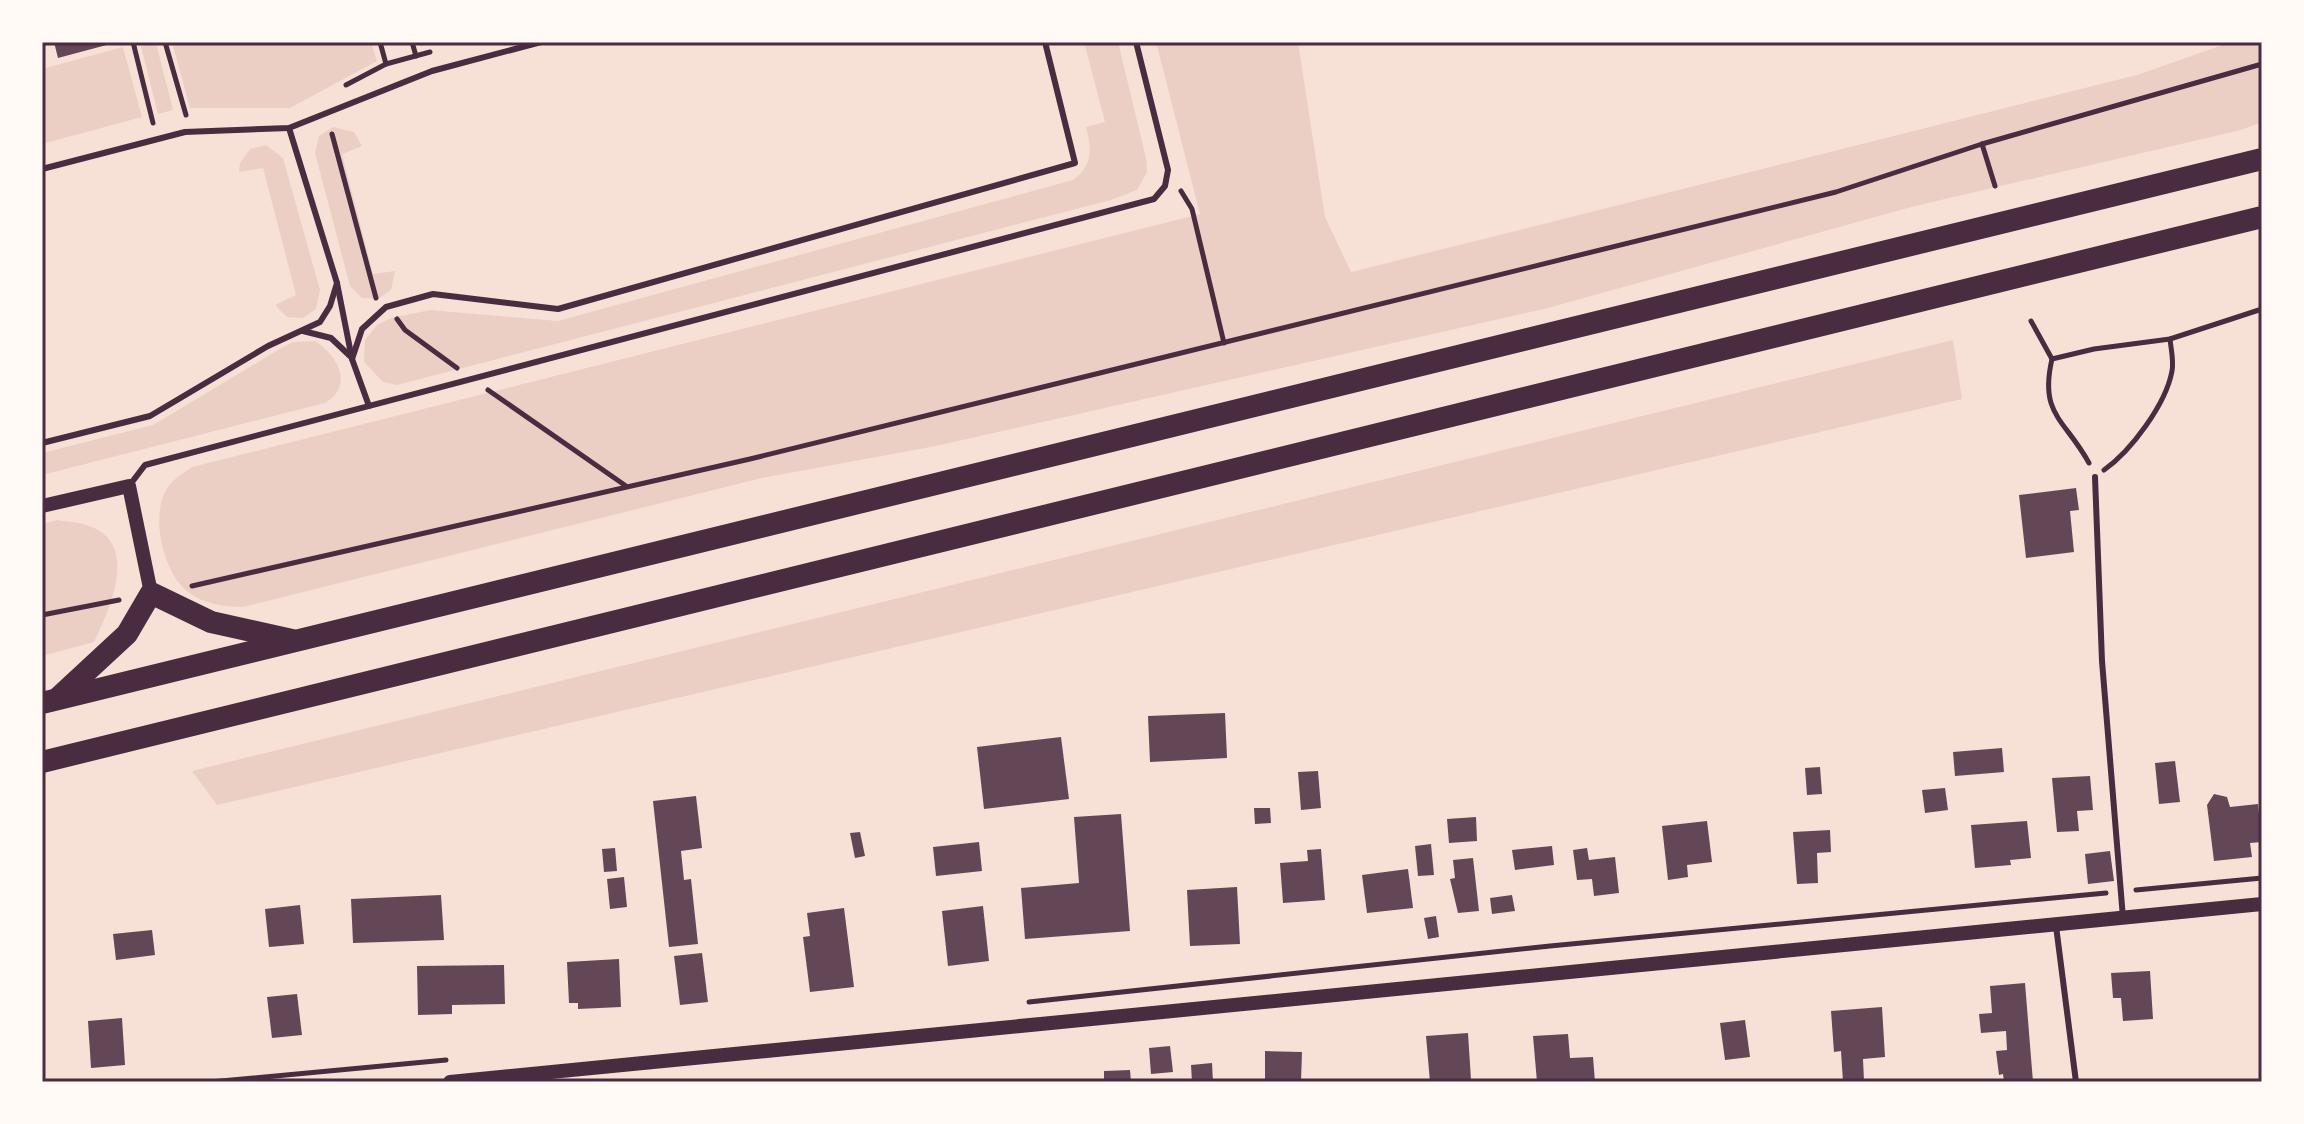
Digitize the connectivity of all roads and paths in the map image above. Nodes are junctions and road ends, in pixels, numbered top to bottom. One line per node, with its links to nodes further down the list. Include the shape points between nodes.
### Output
1 (133, 42): 17 (path)
2 (165, 42): 13 (path)
3 (380, 42): 10 (path)
4 (412, 42): 9 (path)
5 (541, 42): 19 (lane, via 432,71)
6 (1045, 42): 28 (lane, via 1075,163 558,309 433,294)
7 (1136, 42): 24 (lane)
8 (442, 49): 9 (path)
9 (416, 56): 10 (path)
10 (386, 64): 12 (path)
11 (2262, 64): 21 (path)
12 (335, 91)
13 (186, 115): 14 (path); 15 (path)
14 (201, 115)
15 (175, 117)
16 (164, 120): 17 (path)
17 (153, 123): 18 (path)
18 (139, 126)
19 (289, 128): 23 (lane, via 185,132); 27 (lane)
20 (332, 134): 28 (path, via 372,296)
21 (1982, 144): 25 (path); 33 (path, via 1836,192)
22 (2262, 159): 47 (highway)
23 (42, 169)
24 (1168, 170): 33 (path, via 1192,209); 36 (lane, via 1165,186 1154,199)
25 (1995, 186)
26 (2262, 217): 49 (highway)
27 (337, 283): 31 (lane, via 320,322); 34 (lane)
28 (386, 307): 34 (lane, via 362,329); 36 (path, via 405,330)
29 (2262, 309): 32 (path)
30 (2031, 321): 35 (path)
31 (303, 331): 34 (lane, via 331,338); 38 (lane, via 150,416)
32 (2170, 339): 35 (path); 39 (path, via 2172,369 2163,396 2125,455)
33 (1224, 343): 41 (path)
34 (352, 359): 37 (lane)
35 (2052, 359): 39 (path, via 2046,384 2050,408)
36 (472, 379): 37 (lane); 41 (path)
37 (369, 406): 40 (lane, via 145,465)
38 (42, 443)
39 (2095, 477): 51 (lane, via 2102,661)
40 (129, 486): 42 (street); 44 (street)
41 (626, 486): 43 (path)
42 (42, 506)
43 (184, 588)
44 (151, 593): 47 (highway, via 211,622); 48 (highway, via 127,634)
45 (111, 602): 46 (path)
46 (42, 615)
47 (301, 641): 48 (highway)
48 (49, 702)
49 (42, 762)
50 (2262, 878): 51 (path)
51 (2121, 892): 53 (lane); 55 (path)
52 (2262, 904): 53 (street)
53 (2123, 918): 54 (street)
54 (2056, 926): 58 (street); 59 (lane)
55 (1025, 1003)
56 (458, 1059): 57 (path)
57 (210, 1082)
58 (450, 1082)
59 (2076, 1082)

